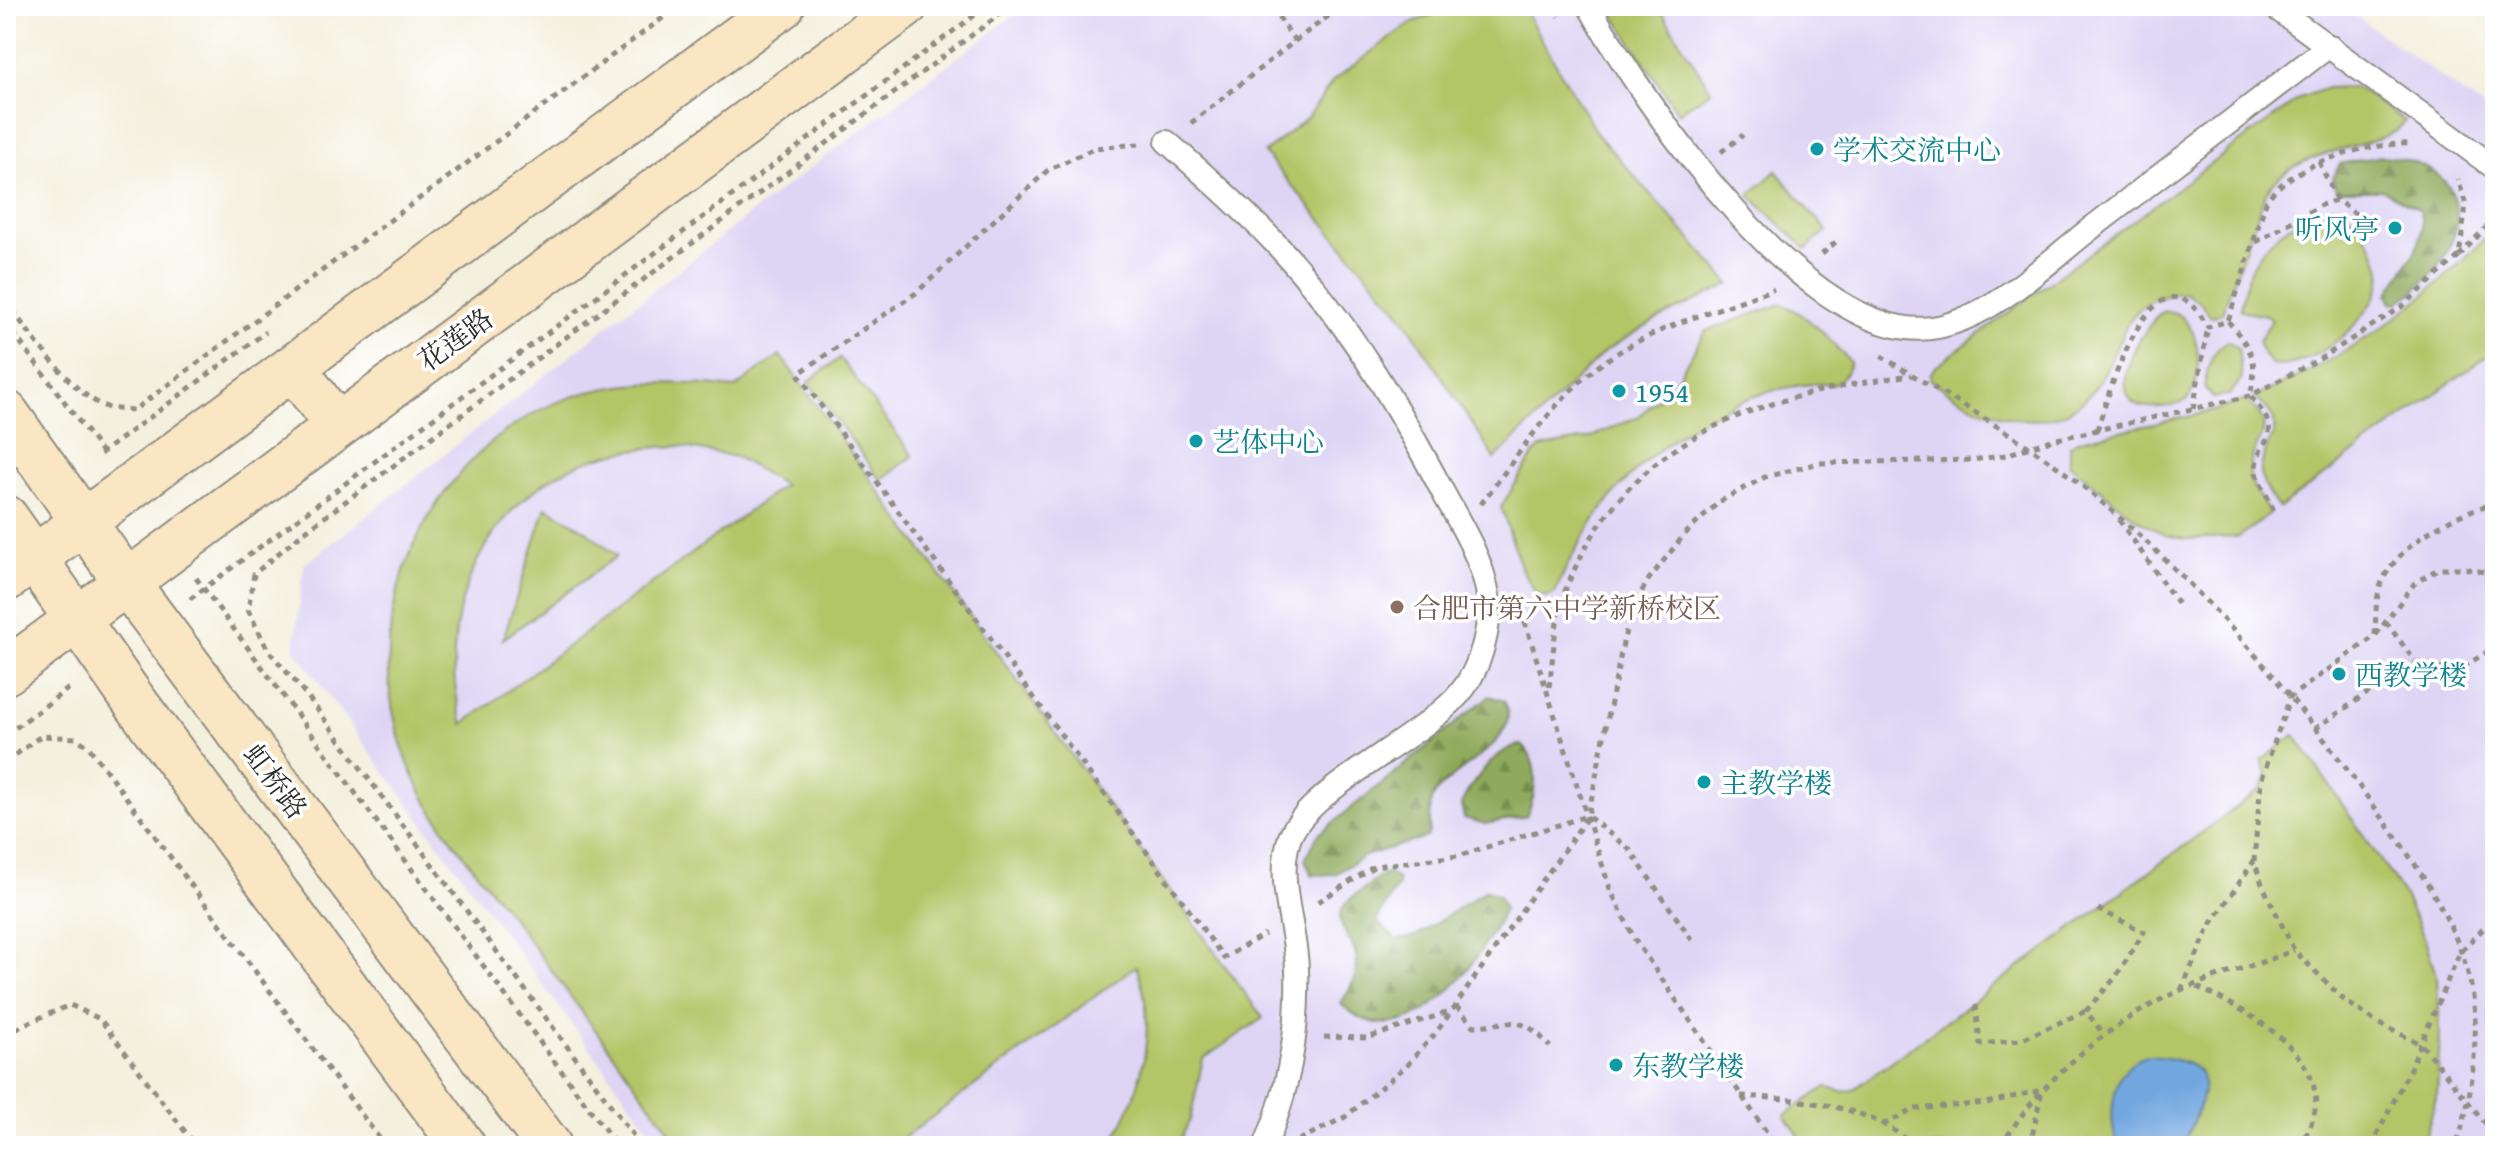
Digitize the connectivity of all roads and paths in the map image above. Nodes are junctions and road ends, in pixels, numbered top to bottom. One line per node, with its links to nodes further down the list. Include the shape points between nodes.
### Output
1 (679, 6): 27 (path, via 134,410 93,401 42,349)
2 (782, 6): 32 (main road)
3 (905, 6): 37 (main road, 花莲路)
4 (987, 6): 50 (path)
5 (1011, 6): 97 (path, via 254,574 248,610 268,650)
6 (1271, 6): 12 (path)
7 (1342, 6): 12 (path)
8 (1553, 6): 11 (path)
9 (1589, 6): 13 (lane, via 1673,138 1737,211 1838,301 1877,322 1905,328 1953,323 2001,297)
10 (2273, 6): 13 (lane)
11 (1560, 19)
12 (1295, 41): 14 (path)
13 (2329, 46): 18 (lane)
14 (1167, 142): 71 (lane, via 1276,244 1345,328 1404,417 1460,523 1488,595 1483,642 1459,694 1329,793 1291,833 1284,866); 71 (path, via 1095,148 1048,170 916,293 798,374 1222,959)
15 (2415, 144): 16 (path)
16 (2319, 162): 19 (path); 22 (path, via 2271,193)
17 (2451, 168): 23 (path, via 2466,205)
18 (2495, 168)
19 (2337, 200): 21 (path); 22 (path)
20 (2495, 218): 23 (path)
21 (2374, 228)
22 (2255, 242): 28 (path)
23 (2459, 256): 34 (path, via 2393,313)
24 (1763, 279): 25 (path)
25 (1775, 288): 26 (path); 41 (path, via 1652,335 1600,365 1544,421)
26 (1782, 294)
27 (6, 301)
28 (2228, 321): 30 (path); 34 (path, via 2257,367)
29 (6, 323): 39 (path)
30 (2208, 327): 35 (path); 38 (path, via 2191,304 2173,300 2140,320)
31 (1873, 351): 33 (path)
32 (294, 368): 37 (main road); 39 (main road)
33 (1912, 375): 42 (path, via 2036,452); 60 (path, via 1769,402 1733,415 1663,455 1611,512 1567,587)
34 (2250, 396): 35 (path); 43 (path, via 2269,428 2256,473)
35 (2192, 410): 38 (path)
36 (6, 413): 45 (main road, 虹桥路)
37 (337, 426): 46 (main road, 花莲路)
38 (2097, 430): 67 (path, via 1973,460 1819,463 1765,477 1719,502 1684,535 1635,603)
39 (130, 490): 45 (main road)
40 (2495, 504): 55 (path, via 2469,508 2391,563 2379,590)
41 (1480, 505)
42 (2109, 509): 51 (path); 61 (path, via 2209,600)
43 (2275, 513)
44 (6, 518): 47 (main road)
45 (86, 521): 47 (main road); 49 (main road, 虹桥路)
46 (173, 548): 49 (main road, 花莲路); 50 (path)
47 (21, 568): 52 (main road)
48 (2495, 574): 53 (path, via 2439,568 2414,584)
49 (127, 583): 52 (main road, 花莲路); 54 (main road, 虹桥路)
50 (204, 588): 54 (path); 96 (path)
51 (2178, 604)
52 (76, 620): 57 (main road); 59 (main road, 花莲路)
53 (2386, 622): 55 (path); 58 (path)
54 (157, 623): 65 (main road, 虹桥路)
55 (2375, 636): 61 (path)
56 (2495, 647): 58 (path, via 2460,669)
57 (105, 661): 63 (path); 66 (main road)
58 (2421, 669): 62 (path, via 2404,668)
59 (6, 672)
60 (1549, 691)
61 (2290, 697): 62 (path); 68 (path, via 2261,781)
62 (2315, 729): 75 (path, via 2425,882)
63 (6, 735)
64 (6, 762): 93 (path, via 41,736 76,738 88,746)
65 (269, 771): 66 (main road); 95 (main road, 虹桥路)
66 (214, 810): 94 (main road)
67 (1588, 816): 71 (path, via 1458,856 1375,866); 73 (path, via 1629,849); 79 (path)
68 (2254, 861): 74 (path); 77 (path, via 2210,926)
69 (1610, 889): 87 (path, via 1635,940)
70 (2098, 909): 80 (path, via 2144,932 2122,969)
71 (1292, 917): 83 (lane)
72 (2495, 917): 75 (path)
73 (1692, 940)
74 (2294, 950): 76 (path); 84 (path, via 2344,1000)
75 (2460, 952): 84 (path); 88 (path, via 2472,992 2473,1074)
76 (2196, 987): 77 (path); 105 (path, via 2238,1005 2298,1056 2316,1098 2314,1115)
77 (2181, 991): 81 (path)
78 (1976, 1005): 80 (path, via 1980,1044 2020,1040)
79 (1454, 1009): 83 (path, via 1367,1038); 85 (path, via 1474,1026 1513,1021 1530,1026); 91 (path, via 1404,1068 1345,1117)
80 (2086, 1011): 81 (path)
81 (2104, 1035): 86 (path)
82 (6, 1036): 92 (path, via 70,1005 100,1019)
83 (1295, 1037): 98 (lane, via 1286,1087)
84 (2421, 1044): 88 (path); 106 (path)
85 (1550, 1047)
86 (2042, 1090): 89 (path, via 1986,1103 1914,1109); 103 (path); 104 (path)
87 (1741, 1096): 89 (path, via 1786,1098); 101 (path)
88 (2467, 1101): 90 (path); 107 (path)
89 (1883, 1125): 102 (path)
90 (2495, 1135)
91 (1294, 1143)
92 (196, 1146)
93 (385, 1146)
94 (463, 1146)
95 (549, 1146)
96 (617, 1146)
97 (641, 1146)
98 (1265, 1146)
99 (1599, 1146): 100 (path)
100 (1622, 1146)
101 (1776, 1146)
102 (1913, 1146)
103 (2001, 1146)
104 (2030, 1146)
105 (2298, 1146)
106 (2371, 1146)
107 (2455, 1146)

